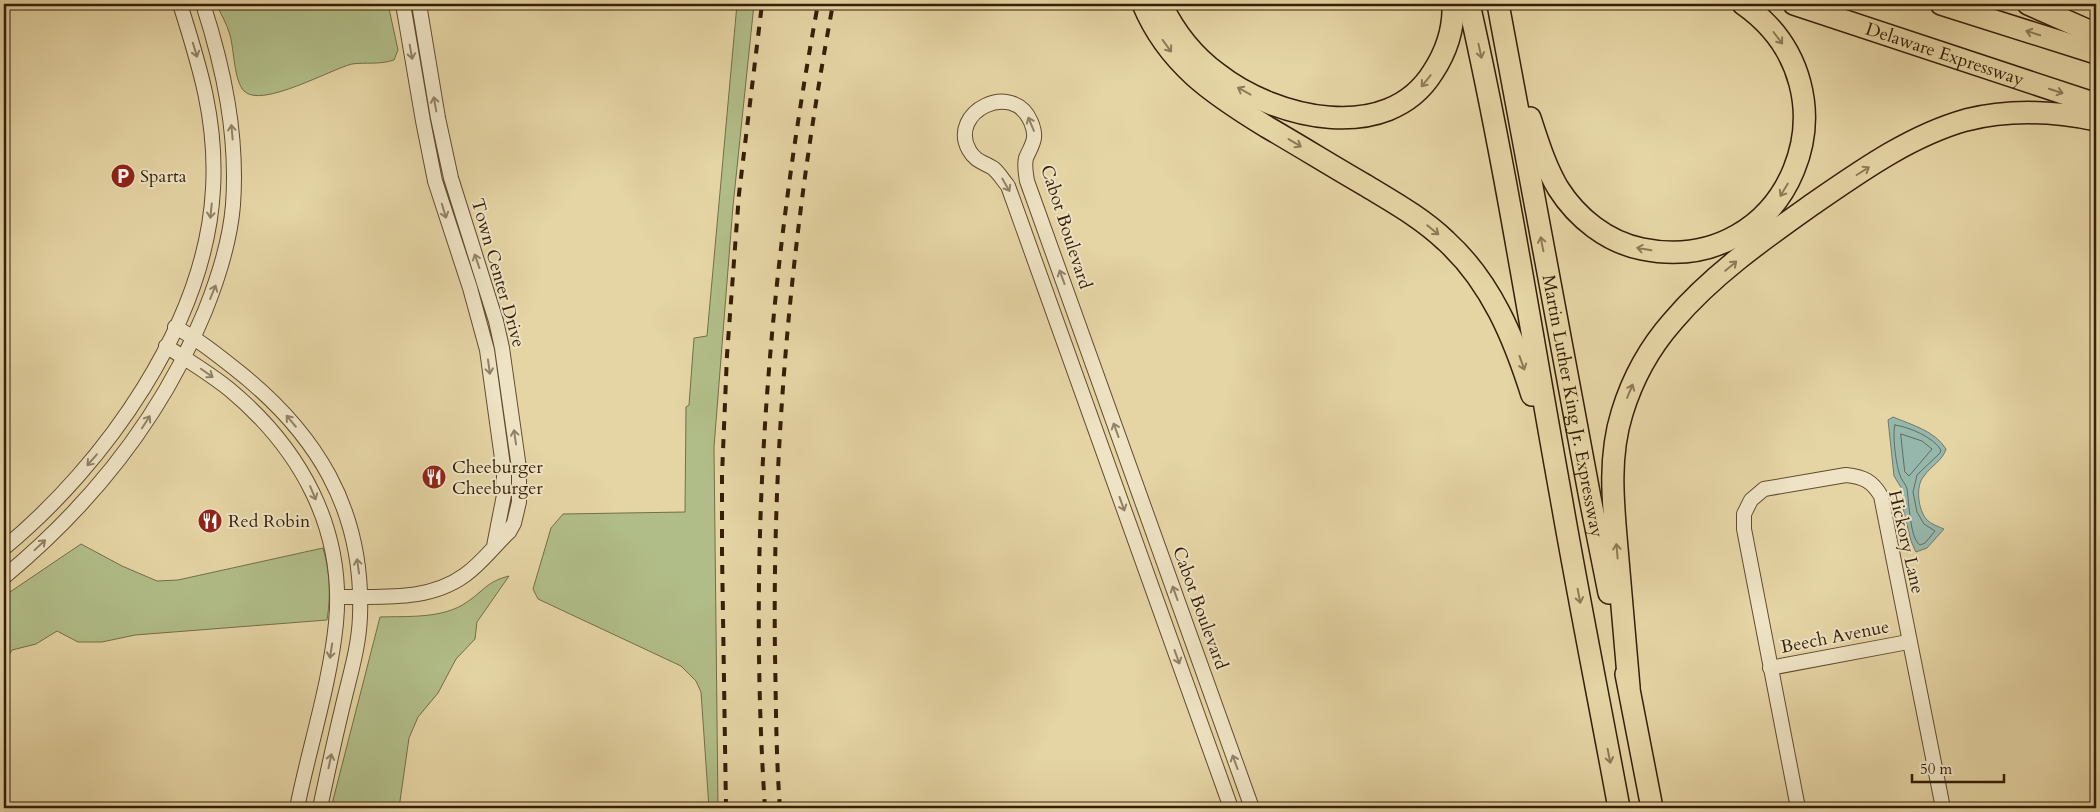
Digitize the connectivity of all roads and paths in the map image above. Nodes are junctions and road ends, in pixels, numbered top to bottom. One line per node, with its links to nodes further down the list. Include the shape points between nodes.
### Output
1 (180, 4): 19 (street, one-way to 19, via 207,96 213,187 202,256)
2 (203, 4): 20 (street, one-way to 2, via 224,258 233,206 234,173 225,82)
3 (403, 4): 24 (street, Town Center Drive, one-way to 24, via 435,181 487,350 504,473 504,495)
4 (419, 4): 24 (street, Town Center Drive, one-way to 4, via 510,532 514,523 520,489 517,449 498,330 449,171)
5 (1143, 4): 23 (highway, one-way to 23, via 1170,51 1195,78 1239,110 1412,214 1446,241 1467,264 1494,302 1515,345)
6 (1161, 4): 7 (highway, one-way to 6, via 1452,26 1444,53 1420,89 1378,113 1340,118 1282,108 1232,84 1194,53 1173,27)
7 (1453, 4)
8 (1469, 4): 23 (highway, Martin Luther King Jr. Expressway, one-way to 23, via 1533,332)
9 (1498, 4): 15 (highway, Martin Luther King Jr. Expressway)
10 (1743, 4): 15 (highway, one-way to 15, via 1773,31 1796,68 1805,104 1803,141 1790,178 1768,211 1732,238 1706,248 1662,252 1634,247 1598,230 1577,212 1559,190 1545,162)
11 (1794, 4): 17 (highway, Delaware Expressway, one-way to 17)
12 (1941, 4): 16 (highway, one-way to 12)
13 (2028, 4): 14 (highway)
14 (2096, 34)
15 (1506, 40): 31 (highway, Martin Luther King Jr. Expressway, one-way to 15, via 1590,498)
16 (2096, 53)
17 (2096, 104)
18 (2096, 120): 31 (highway, one-way to 18, via 1613,506 1613,454 1629,393 1647,356 1671,323 1704,289 1762,241 1830,192 1917,139 1967,120 2003,114 2039,112)
19 (175, 327): 20 (street); 21 (street)
20 (194, 337): 22 (street); 27 (street, one-way to 20, via 356,553 348,520 334,483 318,455 272,400)
21 (166, 346): 22 (street); 25 (street, one-way to 25, via 107,442 67,487)
22 (184, 358): 26 (street, one-way to 22, via 99,485 141,430); 28 (street, one-way to 28, via 228,388 250,408 273,430 298,463 325,520 334,555)
23 (1560, 496): 36 (highway, Martin Luther King Jr. Expressway, one-way to 36)
24 (494, 546): 27 (street, Town Center Drive, via 465,575 436,590 420,595)
25 (4, 548)
26 (4, 577)
27 (360, 596): 28 (street, Town Center Drive); 33 (street, one-way to 27, via 355,656)
28 (338, 597): 32 (street, one-way to 32, via 330,663)
29 (1908, 642): 30 (street, Beech Avenue); 30 (street, Hickory Lane, via 1881,496 1873,483 1860,476 1846,475 1764,489 1751,500 1744,514 1744,529); 39 (street, Hickory Lane)
30 (1770, 668): 38 (street, Hickory Lane)
31 (1629, 687): 37 (highway, Martin Luther King Jr. Expressway)
32 (297, 808)
33 (320, 808)
34 (1231, 808): 35 (street, Cabot Boulevard, one-way to 34, via 1028,181 1025,164 1035,136 1031,120 1012,104 990,102 971,117 966,132 968,147 980,163 992,168 1008,186)
35 (1252, 808)
36 (1619, 808)
37 (1652, 808)
38 (1798, 808)
39 (1942, 808)

